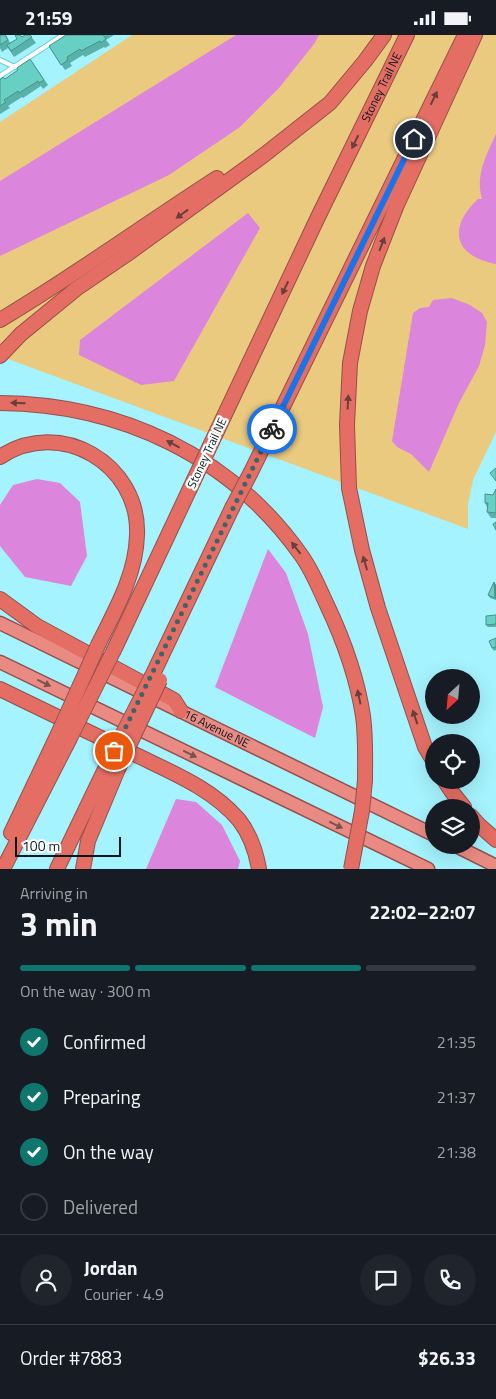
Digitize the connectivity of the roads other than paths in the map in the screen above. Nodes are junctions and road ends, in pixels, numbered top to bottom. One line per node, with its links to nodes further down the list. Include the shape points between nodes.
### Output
1 (63, 35): 7 (lane)
2 (384, 35): 9 (highway, via 330,103)
3 (407, 35): 19 (highway, Stoney Trail NE, one-way to 19, bridge, via 114,650)
4 (465, 35): 21 (highway, one-way to 4, bridge, via 234,512 241,505 243,487)
5 (476, 35): 20 (highway, one-way to 5, via 378,608 349,488 347,425 350,363 373,266 396,207)
6 (0, 59): 7 (lane)
7 (15, 67): 8 (lane)
8 (0, 76)
9 (264, 155): 10 (highway, via 250,157); 11 (highway, one-way to 11, via 76,289 21,334)
10 (0, 320)
11 (0, 356)
12 (0, 403): 34 (highway, one-way to 12, bridge, via 365,780 363,717 342,635 302,556 254,499 193,455 163,438 107,417 80,411 33,403)
13 (0, 457): 19 (highway, bridge, via 15,449 49,442 86,450 110,468 125,486 134,508 136,550 123,593 99,643)
14 (0, 599): 18 (highway, via 37,626 174,700)
15 (0, 623): 18 (highway, 16 Avenue NE)
16 (0, 661): 35 (highway, one-way to 35)
17 (0, 689): 33 (highway, via 216,799 247,833)
18 (181, 711): 25 (highway, 16 Avenue NE)
19 (63, 737): 28 (highway); 30 (highway, Stoney Trail NE)
20 (425, 747)
21 (112, 768): 31 (highway); 32 (highway, via 88,841)
22 (450, 789): 23 (highway)
23 (457, 799)
24 (480, 826): 26 (highway)
25 (425, 831)
26 (496, 840)
27 (473, 854): 29 (highway)
28 (0, 857)
29 (496, 865)
30 (3, 869)
31 (57, 869)
32 (83, 869)
33 (259, 869)
34 (351, 869)
35 (428, 869)

